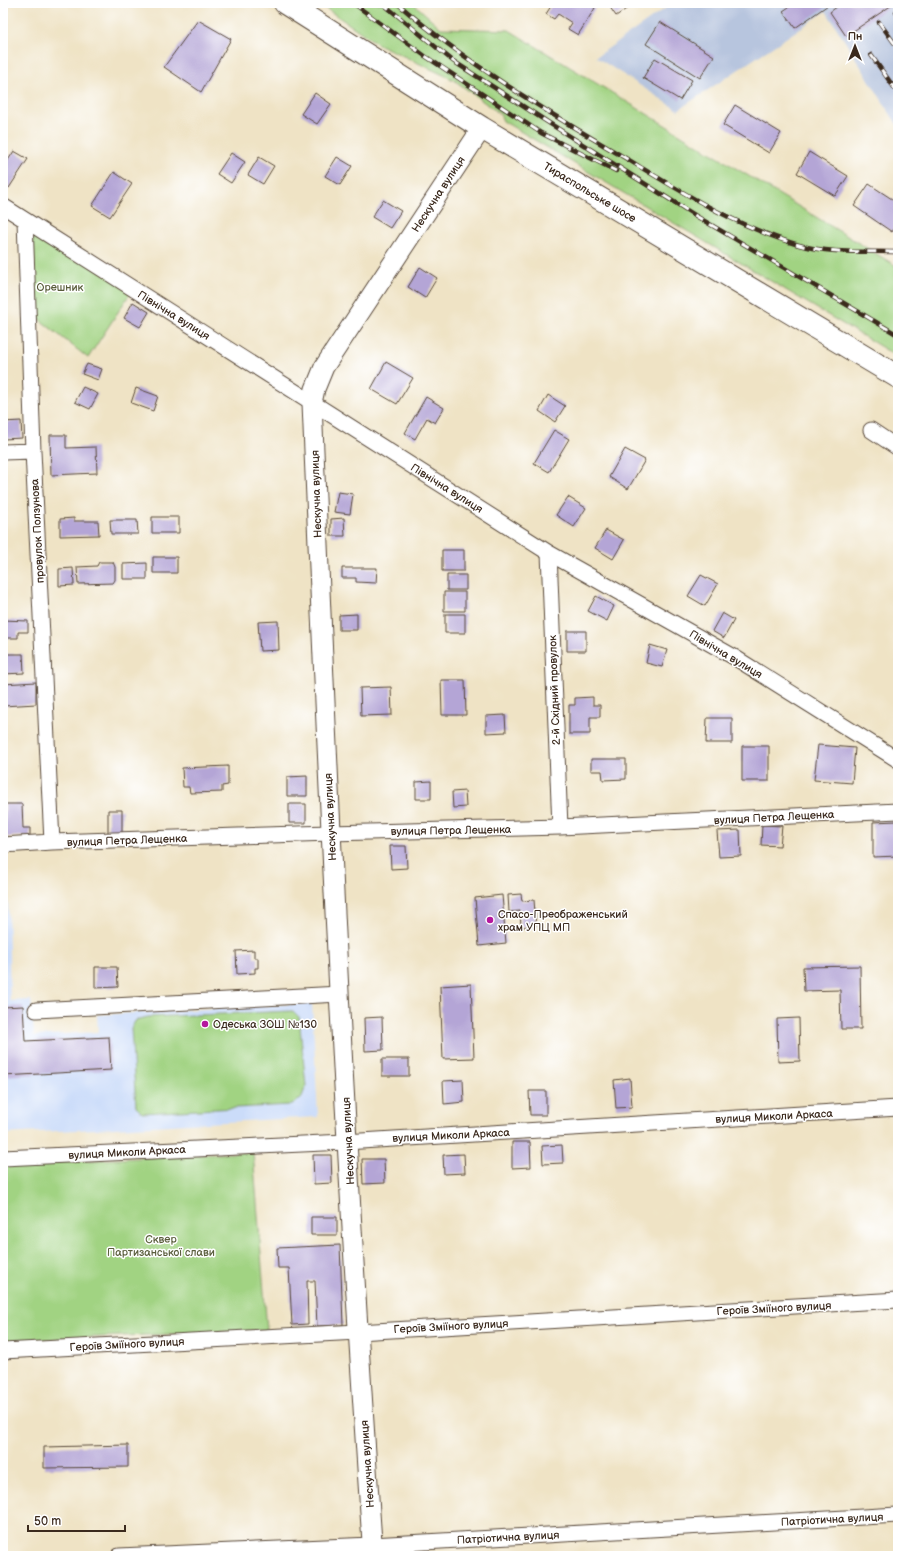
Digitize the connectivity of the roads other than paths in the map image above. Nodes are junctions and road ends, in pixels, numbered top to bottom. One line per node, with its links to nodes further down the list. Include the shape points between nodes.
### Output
1 (285, 3): 2 (main road, Тираспольське шосе)
2 (482, 128): 5 (main road, Тираспольське шосе); 6 (street, Нескучна вулиця, via 324,367)
3 (3, 206): 4 (street, Північна вулиця)
4 (25, 220): 6 (street, Північна вулиця); 9 (street, провулок Ползунова)
5 (898, 377)
6 (312, 403): 11 (street, Північна вулиця); 15 (street, Нескучна вулиця)
7 (870, 430): 8 (street)
8 (898, 448)
9 (33, 451): 10 (street); 16 (street, провулок Ползунова)
10 (3, 452)
11 (549, 552): 12 (street, Північна вулиця, via 734,657); 14 (street, 2-й Східний провулок)
12 (898, 760)
13 (898, 811): 14 (street, вулиця Петра Лещенка)
14 (560, 827): 15 (street, вулиця Петра Лещенка)
15 (330, 833): 16 (street, вулиця Петра Лещенка); 18 (street, Нескучна вулиця)
16 (52, 842): 17 (street, вулиця Петра Лещенка)
17 (3, 845)
18 (340, 994): 19 (street); 21 (street, Нескучна вулиця)
19 (36, 1010)
20 (898, 1108): 21 (street, вулиця Миколи Аркаса)
21 (348, 1142): 22 (street, вулиця Миколи Аркаса); 24 (street, Нескучна вулиця)
22 (3, 1158)
23 (898, 1300): 24 (street, Героїв Зміїного вулиця)
24 (358, 1332): 25 (street, Героїв Зміїного вулиця); 27 (street, Нескучна вулиця)
25 (3, 1350)
26 (898, 1516): 27 (street, Патріотична вулиця)
27 (372, 1550): 28 (street, Патріотична вулиця)
28 (119, 1556)

